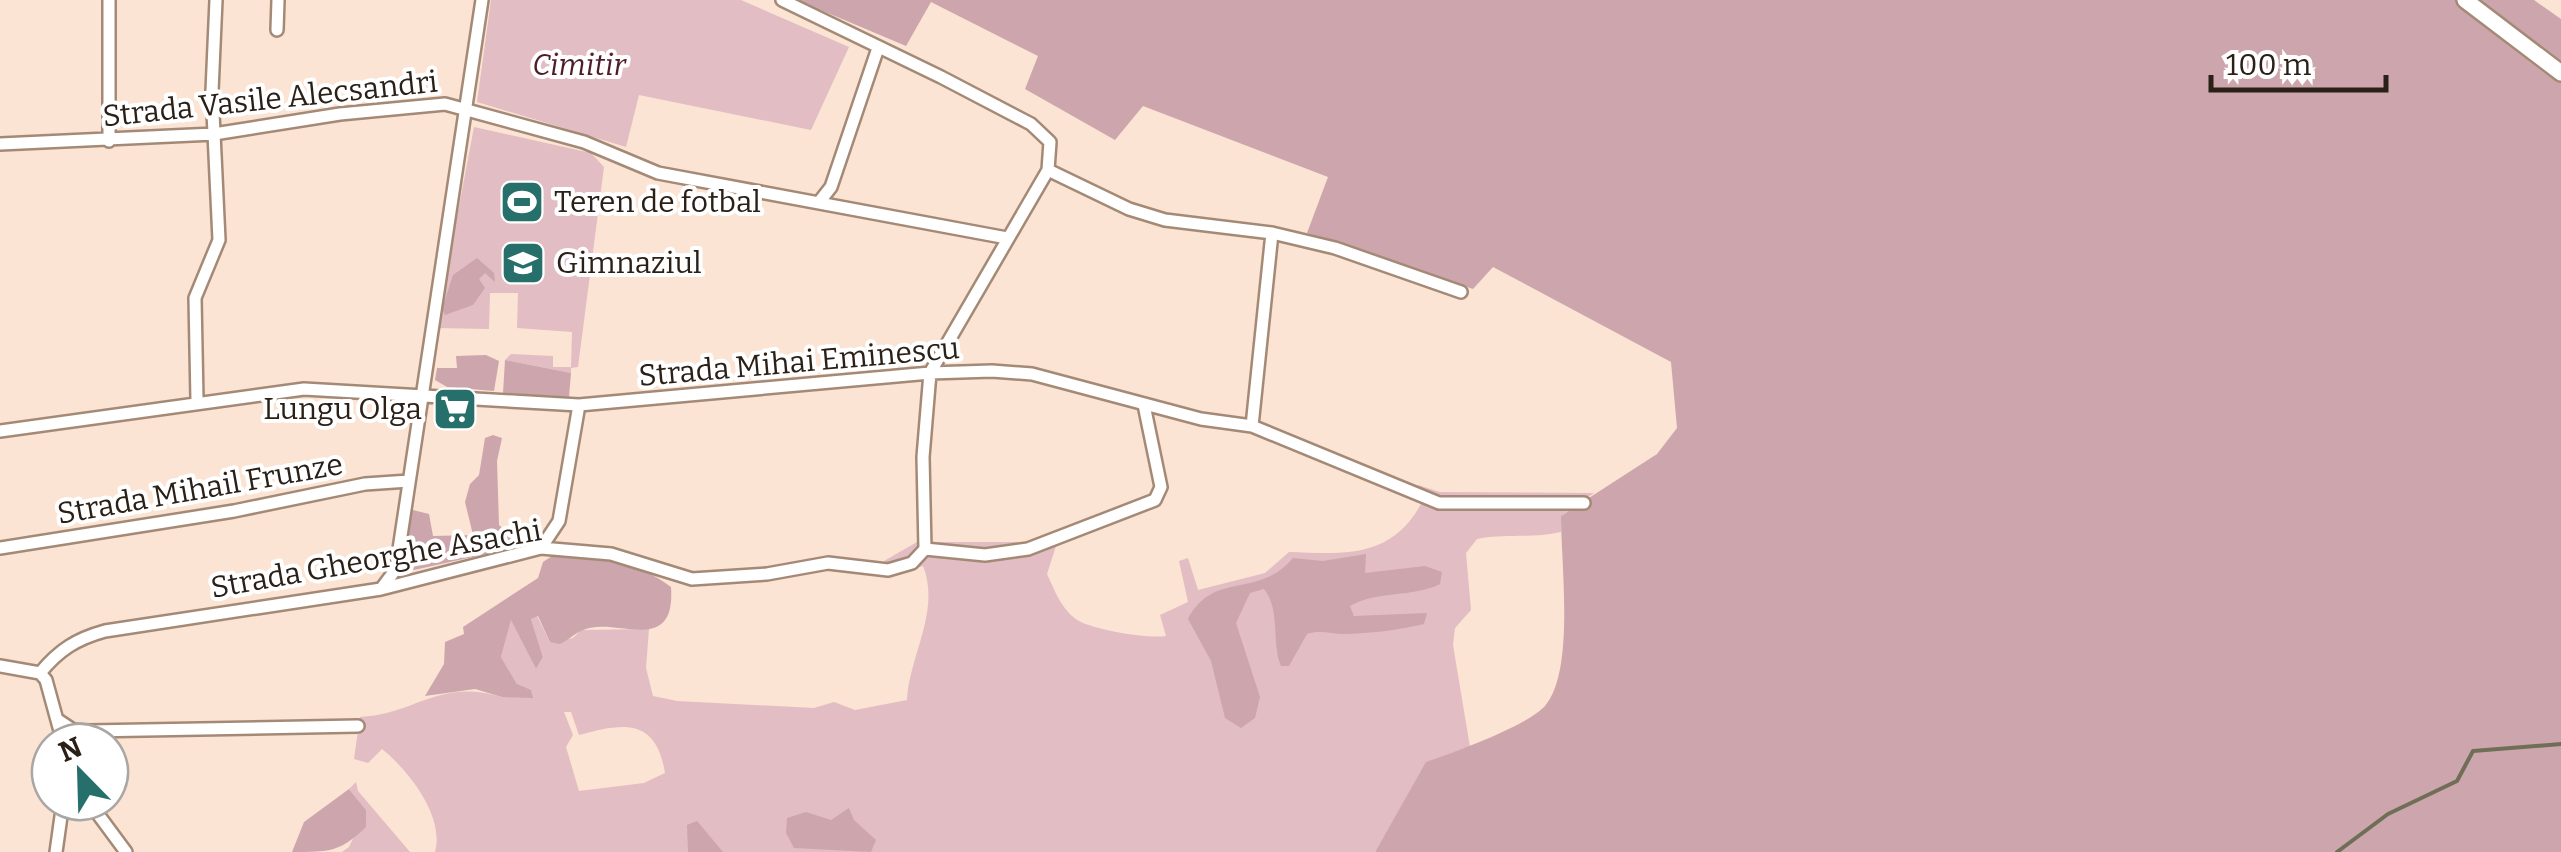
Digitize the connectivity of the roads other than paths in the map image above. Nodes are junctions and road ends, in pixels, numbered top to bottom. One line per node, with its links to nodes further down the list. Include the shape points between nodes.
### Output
1 (109, 0): 12 (street)
2 (216, 0): 11 (street)
3 (278, 0): 7 (street)
4 (482, 0): 10 (street)
5 (782, 0): 8 (street)
6 (2465, 0): 9 (main road)
7 (277, 30)
8 (878, 48): 14 (street, via 1044,133); 15 (street)
9 (2561, 72)
10 (466, 106): 11 (street, Strada Vasile Alecsandri, via 340,114); 15 (street, Strada Vasile Alecsandri, via 658,173); 22 (street)
11 (214, 134): 12 (street, Strada Vasile Alecsandri); 23 (street, via 220,240 194,298)
12 (108, 142): 13 (street, Strada Vasile Alecsandri)
13 (0, 144)
14 (1048, 170): 16 (street, via 1165,220); 17 (street)
15 (820, 201): 17 (street, Strada Vasile Alecsandri)
16 (1272, 233): 18 (street); 26 (street)
17 (1007, 238): 19 (street)
18 (1461, 292)
19 (948, 347): 20 (street); 21 (street)
20 (958, 372): 21 (street, Strada Mihai Eminescu); 25 (street, Strada Mihai Eminescu, via 1032,374)
21 (930, 373): 24 (street, Strada Mihai Eminescu); 32 (street)
22 (421, 398): 23 (street, Strada Mihai Eminescu, via 304,388); 24 (street, Strada Mihai Eminescu); 28 (street)
23 (197, 400): 27 (street, Strada Mihai Eminescu)
24 (579, 405): 31 (street, via 560,522)
25 (1144, 406): 26 (street, Strada Mihai Eminescu); 32 (street, via 1161,487 1150,503 1028,550 985,555)
26 (1252, 426): 29 (street, Strada Mihai Eminescu, via 1440,503)
27 (0, 431)
28 (408, 481): 30 (street, Strada Mihail Frunze); 33 (street, via 396,568)
29 (1584, 503)
30 (0, 548)
31 (541, 548): 32 (street, Strada Gheorghe Asachi, via 610,554 692,579 828,563 888,570 912,564); 33 (street, Strada Gheorghe Asachi)
32 (925, 548)
33 (381, 589): 35 (street, Strada Gheorghe Asachi, via 105,631 68,646)
34 (0, 666): 35 (street)
35 (40, 674): 36 (street)
36 (58, 720): 37 (street, via 88,731)
37 (358, 726)
38 (60, 822): 40 (street)
39 (104, 822): 41 (street)
40 (56, 852)
41 (126, 852)

